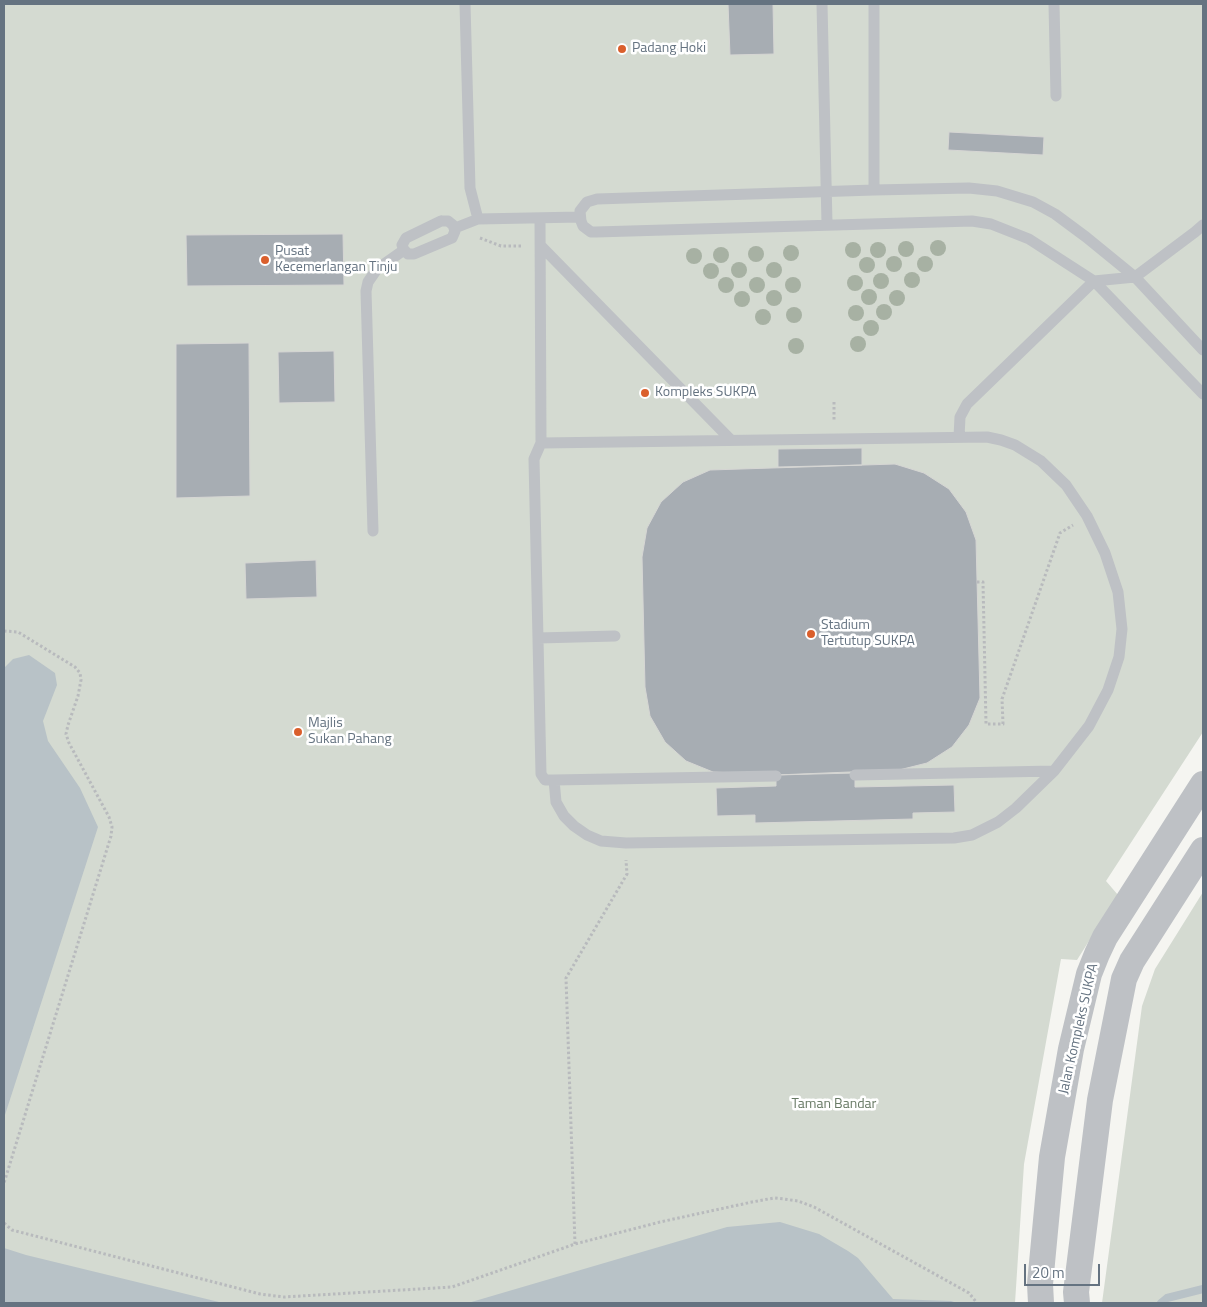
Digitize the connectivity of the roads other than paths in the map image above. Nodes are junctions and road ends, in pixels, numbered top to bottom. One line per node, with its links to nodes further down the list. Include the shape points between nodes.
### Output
1 (465, 4): 9 (lane, via 470,188)
2 (822, 4): 7 (lane)
3 (874, 4): 6 (lane)
4 (1054, 4): 5 (lane)
5 (1056, 96)
6 (874, 190): 7 (lane); 16 (lane, via 969,188 996,191 1032,202 1055,214)
7 (826, 192): 8 (lane, via 597,199 586,202); 11 (lane)
8 (580, 217): 10 (lane); 11 (lane, via 583,226 591,232)
9 (478, 219): 10 (lane); 13 (lane)
10 (540, 219): 14 (lane)
11 (827, 224): 17 (lane, via 972,221 991,224 1029,239)
12 (1203, 224): 16 (lane)
13 (455, 228): 15 (lane, via 455,234 449,240 414,254); 15 (lane, via 448,221 438,222 406,238 402,245)
14 (541, 246): 21 (lane); 22 (lane)
15 (404, 250): 23 (lane, via 377,269 366,291)
16 (1134, 277): 17 (lane); 18 (lane)
17 (1094, 281): 19 (lane); 20 (lane, via 967,404 960,417)
18 (1203, 350)
19 (1203, 394)
20 (959, 437): 21 (lane); 26 (lane, via 1001,440 1028,452 1053,472 1087,516 1105,553 1118,592 1121,643 1108,690 1089,726)
21 (731, 440): 22 (lane)
22 (542, 443): 25 (lane, via 534,459)
23 (373, 531)
24 (615, 636): 25 (lane)
25 (538, 638): 29 (lane, via 541,774 545,780)
26 (1054, 771): 27 (lane); 29 (lane, via 998,822 972,835 954,838 602,841 587,835 564,816 556,802)
27 (855, 775)
28 (776, 776): 29 (lane)
29 (554, 780)
30 (1203, 784): 32 (street, Jalan Kompleks SUKPA, via 1105,938 1089,974 1071,1049 1052,1157)
31 (1203, 850): 33 (street, via 1132,961 1124,979 1100,1100)
32 (1041, 1303)
33 (1077, 1303)

